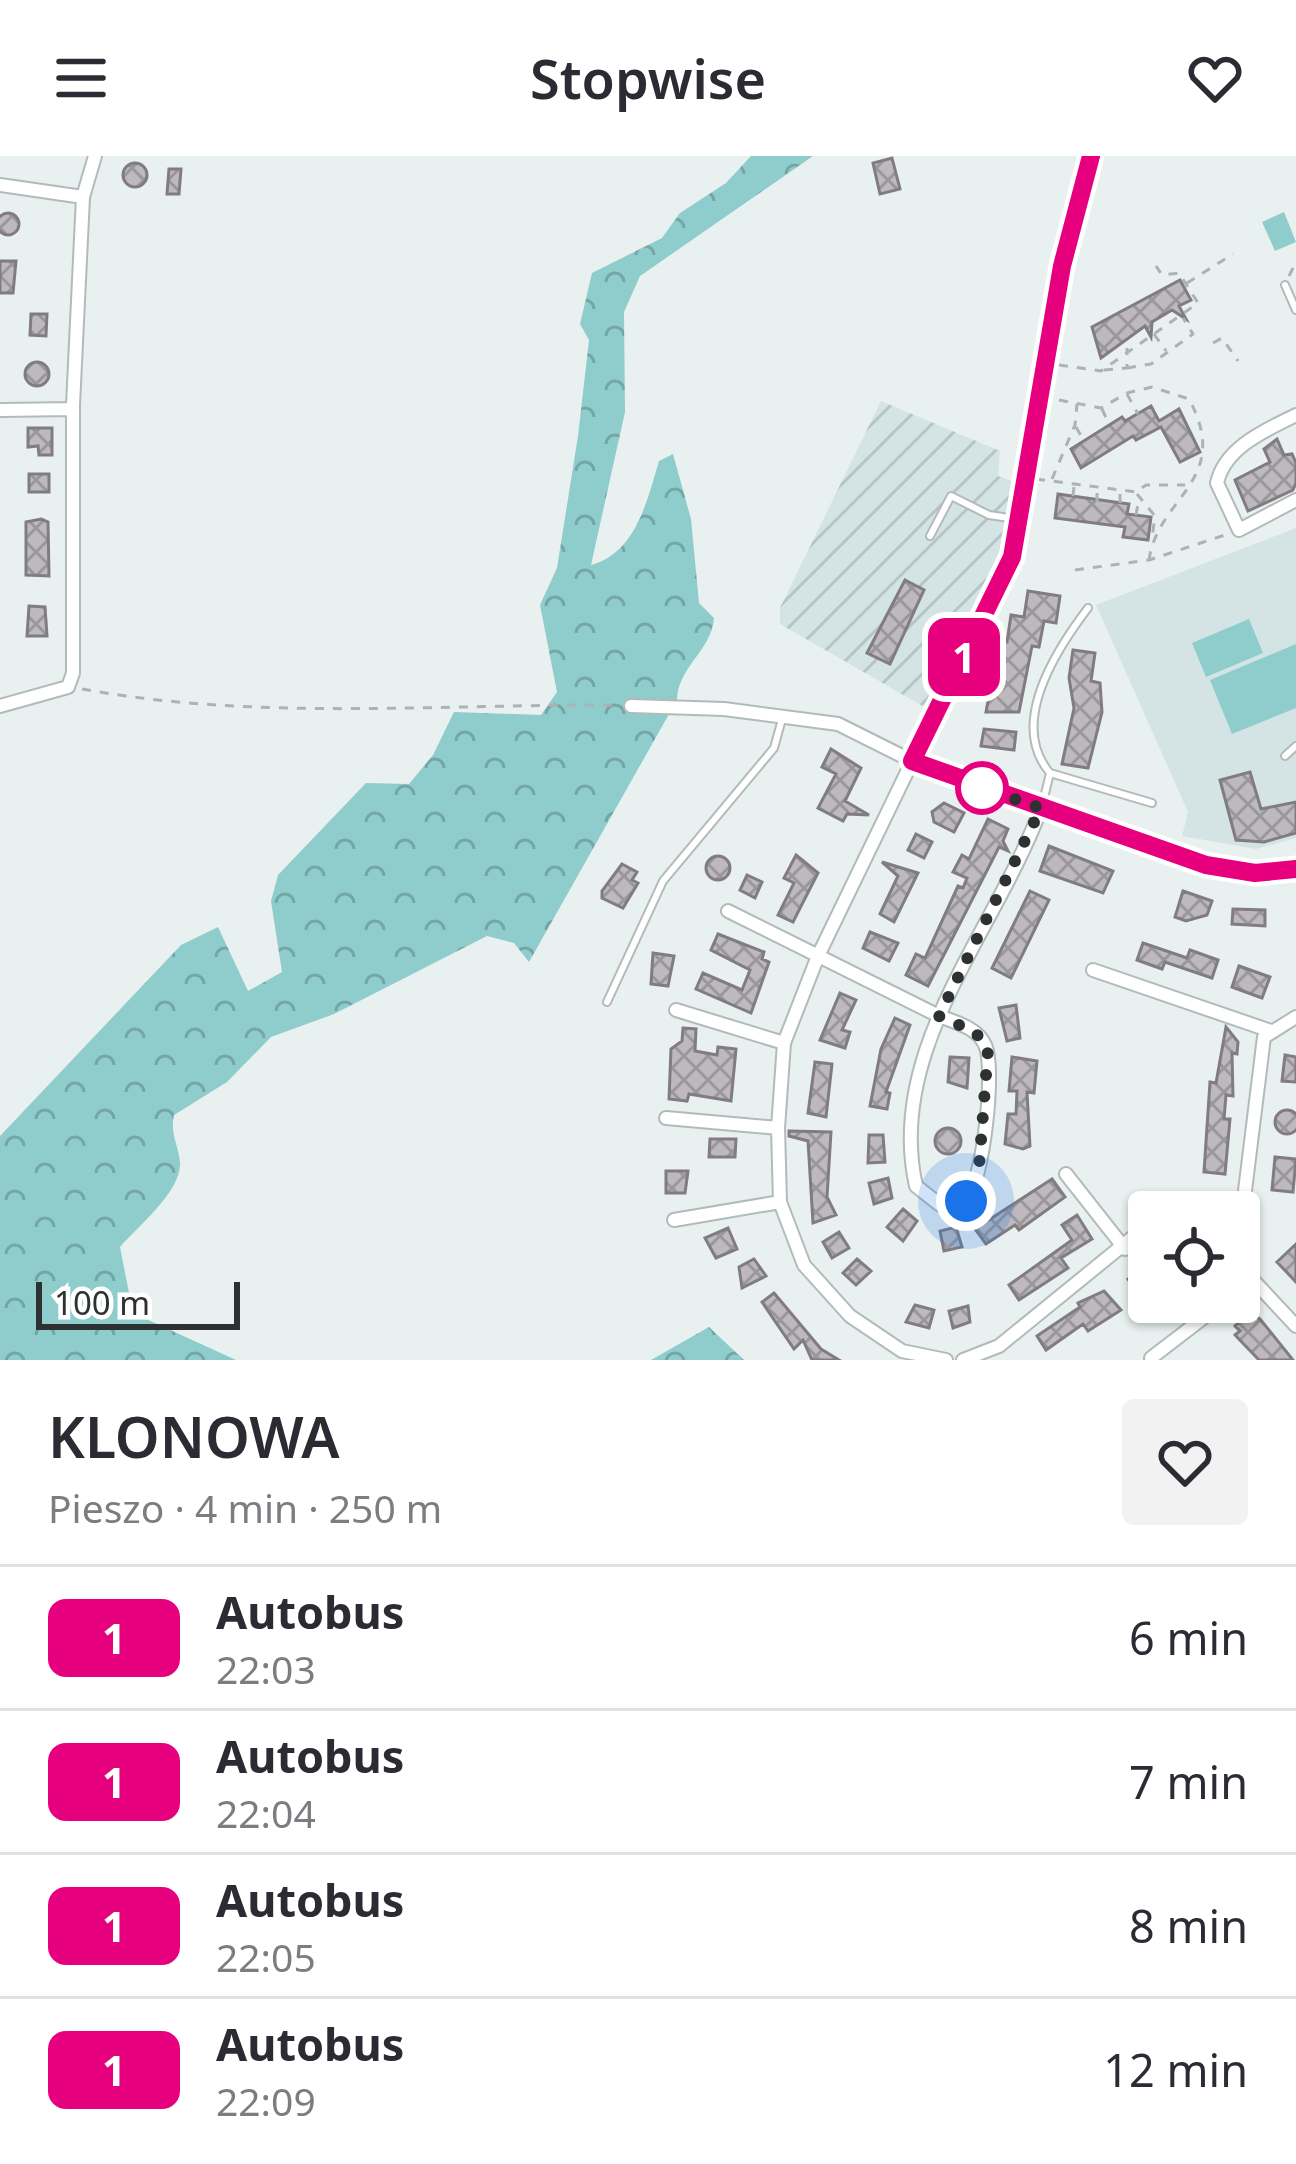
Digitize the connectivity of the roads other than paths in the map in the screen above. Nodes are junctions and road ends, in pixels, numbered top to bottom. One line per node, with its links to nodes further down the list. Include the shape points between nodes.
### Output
1 (95, 156): 4 (street)
2 (1091, 156): 11 (street, via 1062,266)
3 (0, 185): 4 (street)
4 (83, 197): 7 (street)
5 (1285, 285): 6 (lane)
6 (1296, 310)
7 (73, 409): 8 (street); 14 (street, via 68,687)
8 (0, 410)
9 (1296, 416): 10 (street, via 1259,434 1220,472 1219,495 1239,530)
10 (1296, 500)
11 (1020, 519): 12 (lane, via 951,496); 19 (street, via 1006,571)
12 (930, 536)
13 (1088, 608): 20 (lane, via 1044,678 1034,730 1037,758)
14 (0, 706)
15 (631, 706): 16 (street)
16 (783, 716): 19 (street, via 838,724); 27 (lane, via 774,748 663,881)
17 (1296, 746): 18 (lane)
18 (1286, 756)
19 (912, 761): 22 (street); 25 (street)
20 (1050, 772): 21 (lane); 22 (lane)
21 (1152, 803)
22 (1041, 808): 23 (street, via 1206,865); 29 (street)
23 (1296, 869)
24 (728, 911): 25 (street)
25 (818, 956): 29 (street); 32 (street)
26 (1093, 970): 31 (street)
27 (607, 1002)
28 (676, 1010): 32 (street)
29 (939, 1016): 29 (street, via 909,1146 916,1186 940,1205 966,1201 978,1180 988,1070 982,1040)
30 (1296, 1016): 31 (street)
31 (1271, 1031): 36 (street)
32 (784, 1043): 34 (street)
33 (666, 1118): 34 (street)
34 (778, 1128): 37 (street)
35 (1066, 1174): 40 (street)
36 (1245, 1191)
37 (780, 1202): 38 (street); 46 (street, via 804,1265 850,1316 902,1351)
38 (674, 1220)
39 (1128, 1246): 40 (street)
40 (1125, 1249): 44 (street)
41 (1260, 1287): 43 (street)
42 (1197, 1323): 45 (street)
43 (1296, 1326)
44 (999, 1346): 47 (street); 48 (street)
45 (1151, 1358)
46 (946, 1360)
47 (963, 1360)
48 (1010, 1360)

